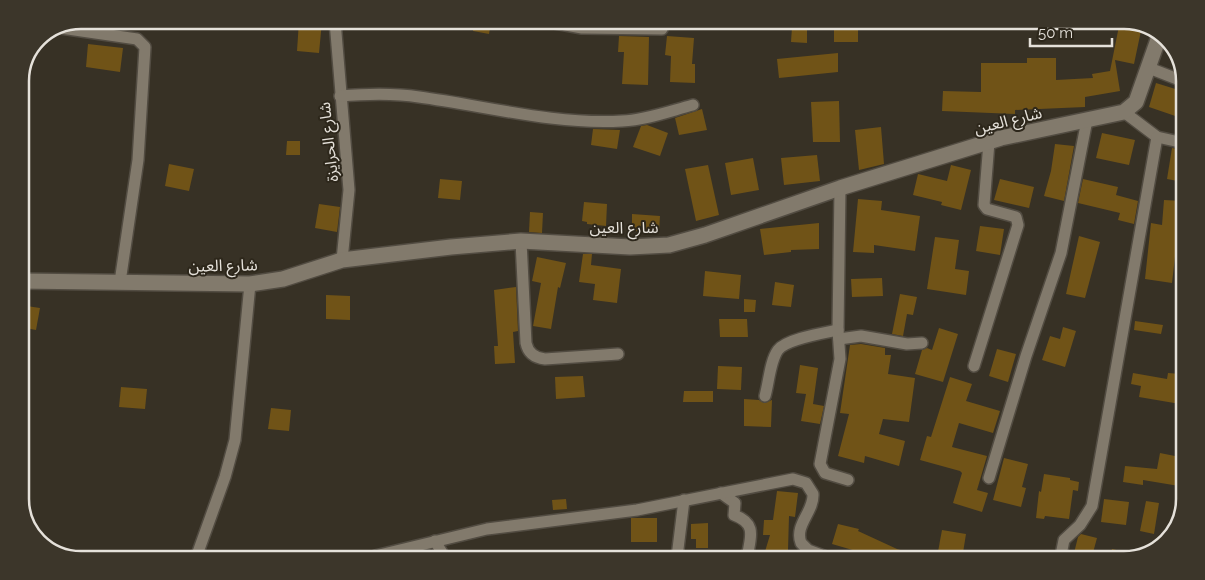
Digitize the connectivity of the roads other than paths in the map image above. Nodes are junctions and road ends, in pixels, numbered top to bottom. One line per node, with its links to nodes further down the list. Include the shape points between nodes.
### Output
1 (336, 29): 6 (street, شارع الحرايزة)
2 (72, 30): 17 (street, via 137,39 145,47 138,160)
3 (1158, 41): 4 (street)
4 (1149, 68): 5 (street); 8 (street, via 1136,102)
5 (1176, 78)
6 (340, 96): 7 (street, via 418,97 546,116 612,121 636,119); 15 (street, شارع الحرايزة, via 349,190)
7 (693, 105)
8 (1124, 112): 9 (street, شارع العين); 10 (street)
9 (1087, 120): 12 (street, شارع العين); 24 (street, via 1061,253)
10 (1157, 136): 11 (street); 35 (street, via 1092,506 1080,525 1064,540)
11 (1176, 141)
12 (989, 142): 13 (street, شارع العين); 22 (street, via 984,205 987,209 1016,217 1018,225)
13 (840, 188): 14 (street, شارع العين, via 669,245 630,247); 19 (street)
14 (522, 241): 15 (street, شارع العين); 21 (street, via 529,352 545,359)
15 (342, 260): 18 (street, شارع العين, via 298,275)
16 (29, 281): 17 (street, شارع العين)
17 (120, 282): 18 (street, شارع العين)
18 (250, 284): 29 (street, via 235,440)
19 (839, 335): 20 (street); 23 (street, via 788,342 780,348 775,356); 25 (street, via 839,368 820,464 825,473)
20 (922, 343)
21 (618, 354)
22 (974, 366)
23 (766, 396)
24 (989, 478)
25 (848, 480)
26 (721, 493): 27 (street); 33 (street, via 734,503 734,515 749,524); 34 (street, via 793,479 806,483 814,500 799,538)
27 (684, 500): 28 (street, via 614,514 513,524); 32 (street)
28 (435, 541): 30 (street); 31 (street)
29 (198, 551)
30 (395, 551)
31 (441, 551)
32 (678, 551)
33 (747, 551)
34 (811, 551)
35 (1062, 551)

